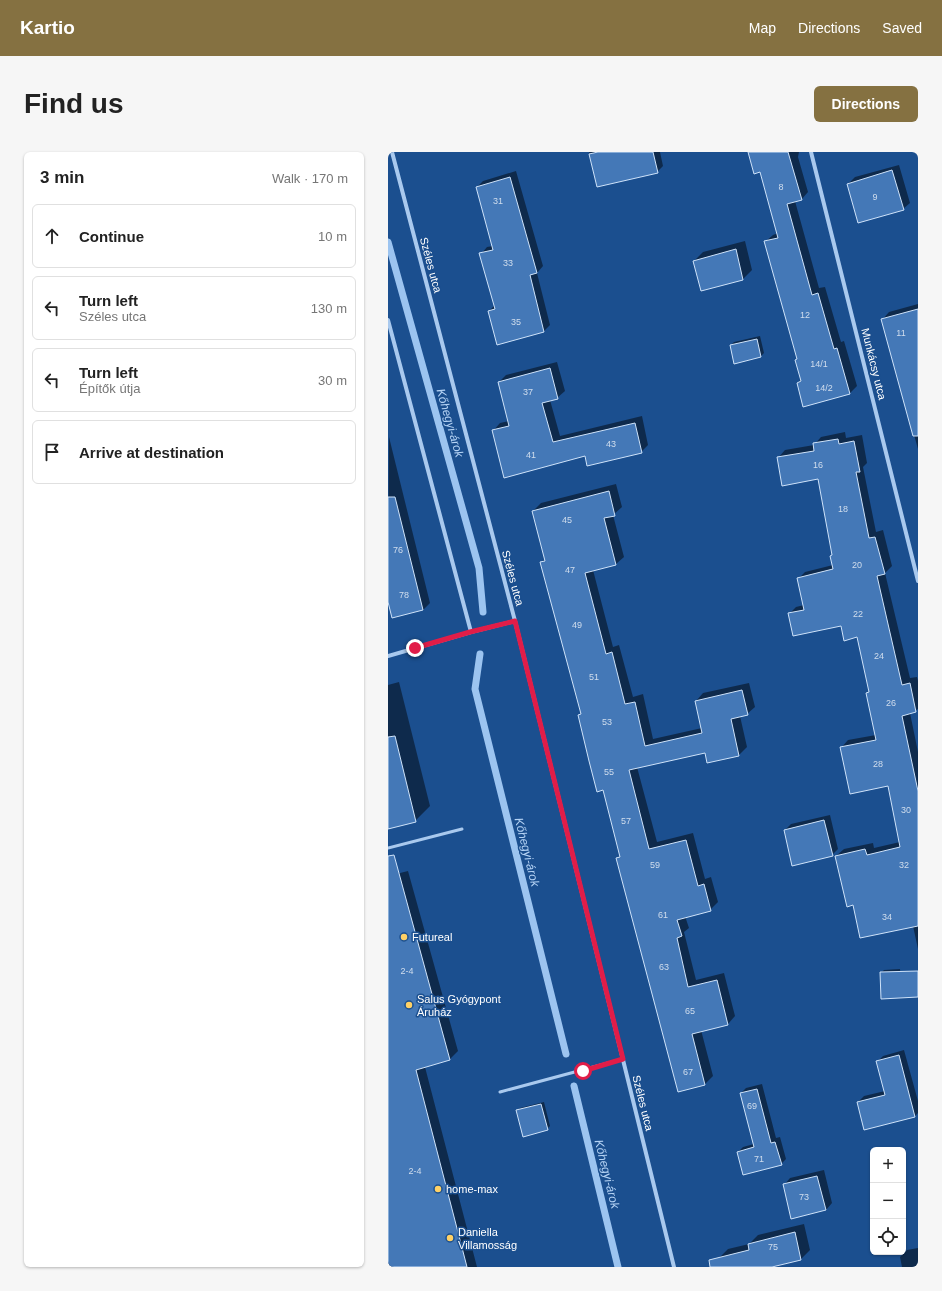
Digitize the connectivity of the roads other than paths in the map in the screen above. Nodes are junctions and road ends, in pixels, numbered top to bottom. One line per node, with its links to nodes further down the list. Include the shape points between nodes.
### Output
1 (392, 152): 5 (street, Széles utca)
2 (811, 152): 4 (street, Munkácsy utca)
3 (388, 320): 6 (street)
4 (918, 581)
5 (515, 621): 6 (street); 10 (street, Széles utca)
6 (470, 632): 7 (street)
7 (388, 656)
8 (462, 829): 9 (lane)
9 (388, 848)
10 (623, 1059): 11 (lane); 12 (street, Széles utca)
11 (500, 1092)
12 (674, 1267)

